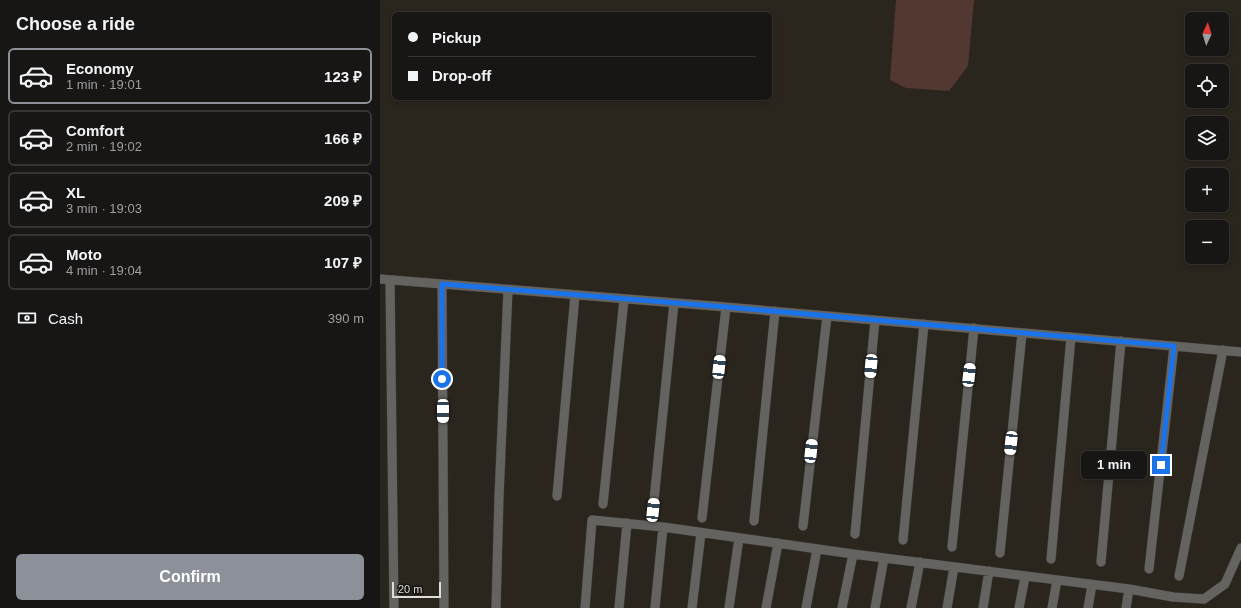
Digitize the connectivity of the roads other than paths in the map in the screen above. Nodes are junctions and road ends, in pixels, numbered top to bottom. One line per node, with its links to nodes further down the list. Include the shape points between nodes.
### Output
1 (380, 279): 2 (lane)
2 (390, 280): 3 (lane); 50 (lane)
3 (442, 284): 4 (lane); 51 (lane)
4 (508, 290): 5 (lane); 52 (lane)
5 (575, 295): 6 (lane); 20 (lane)
6 (624, 299): 7 (lane); 21 (lane)
7 (674, 303): 8 (lane); 22 (lane)
8 (726, 307): 9 (lane); 23 (lane)
9 (775, 311): 10 (lane); 24 (lane)
10 (826, 316): 11 (lane); 26 (lane)
11 (875, 320): 12 (lane); 29 (lane)
12 (924, 324): 13 (lane); 31 (lane)
13 (974, 328): 14 (lane); 33 (lane)
14 (1022, 333): 15 (lane); 36 (lane)
15 (1070, 337): 16 (lane); 39 (lane)
16 (1121, 342): 17 (lane); 41 (lane)
17 (1174, 346): 18 (lane); 43 (lane)
18 (1223, 350): 19 (lane); 45 (lane)
19 (1241, 352)
20 (557, 496)
21 (603, 504)
22 (653, 510)
23 (702, 518)
24 (754, 521)
25 (627, 523): 27 (lane); 53 (lane, via 592,520); 54 (lane)
26 (803, 526)
27 (663, 527): 28 (lane); 55 (lane)
28 (702, 533): 30 (lane); 56 (lane)
29 (855, 534)
30 (739, 538): 32 (lane); 57 (lane)
31 (903, 540)
32 (778, 543): 35 (lane); 58 (lane)
33 (952, 548)
34 (1241, 548): 49 (lane, via 1225,584 1204,598 1173,597)
35 (817, 549): 37 (lane); 59 (lane)
36 (1000, 553)
37 (853, 554): 38 (lane); 60 (lane)
38 (884, 558): 40 (lane); 61 (lane)
39 (1051, 559)
40 (920, 562): 42 (lane); 62 (lane)
41 (1101, 562)
42 (954, 567): 44 (lane); 63 (lane)
43 (1149, 570)
44 (989, 571): 46 (lane); 64 (lane)
45 (1179, 576)
46 (1025, 577): 47 (lane); 65 (lane)
47 (1057, 580): 48 (lane); 66 (lane)
48 (1092, 585): 49 (lane); 67 (lane)
49 (1129, 589): 68 (lane)
50 (394, 608)
51 (444, 608)
52 (496, 608)
53 (584, 608)
54 (618, 608)
55 (655, 608)
56 (692, 608)
57 (729, 608)
58 (766, 608)
59 (806, 608)
60 (842, 608)
61 (875, 608)
62 (912, 608)
63 (947, 608)
64 (983, 608)
65 (1019, 608)
66 (1052, 608)
67 (1088, 608)
68 (1126, 608)

